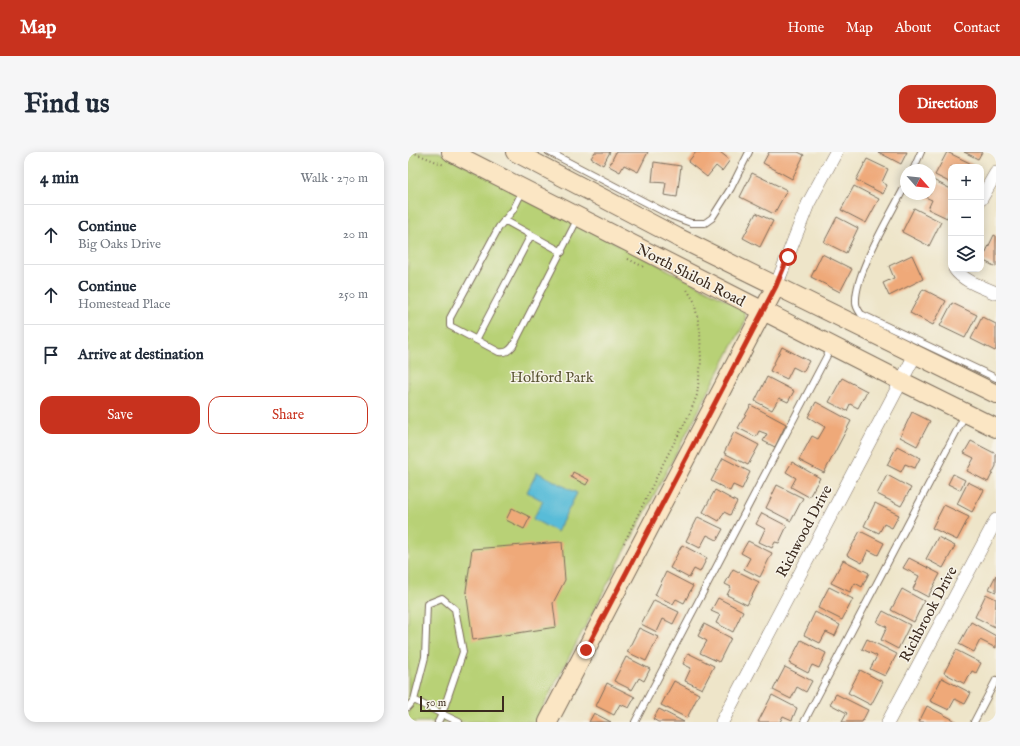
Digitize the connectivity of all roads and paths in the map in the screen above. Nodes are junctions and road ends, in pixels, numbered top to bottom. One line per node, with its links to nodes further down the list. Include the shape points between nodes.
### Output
1 (451, 152): 9 (main road, North Shiloh Road)
2 (515, 152): 6 (main road, North Shiloh Road)
3 (749, 152): 6 (lane, via 712,218 698,223 672,216)
4 (836, 152): 20 (street, via 808,204)
5 (921, 152): 7 (lane)
6 (543, 158): 9 (main road); 20 (main road, North Shiloh Road, via 677,237)
7 (916, 164)
8 (996, 173): 10 (street)
9 (523, 189): 12 (main road, North Shiloh Road); 13 (lane, via 513,210)
10 (984, 194)
11 (900, 196): 26 (lane, via 861,274 856,305 861,314)
12 (579, 217): 15 (lane); 22 (main road, North Shiloh Road)
13 (504, 220): 14 (lane); 23 (lane, via 450,318 450,326)
14 (531, 235): 15 (lane); 23 (lane)
15 (562, 252): 23 (lane, via 509,351 499,352)
16 (624, 257): 17 (path)
17 (644, 268)
18 (957, 272): 21 (street)
19 (684, 285): 31 (path, via 694,301 698,314 701,362 697,395)
20 (776, 286): 22 (main road); 25 (main road, North Shiloh Road)
21 (996, 293)
22 (763, 311): 24 (main road, North Shiloh Road); 39 (main road)
23 (476, 340)
24 (832, 346): 27 (main road, North Shiloh Road); 40 (lane)
25 (915, 355): 27 (street, Richwood Drive); 28 (main road, North Shiloh Road)
26 (996, 378)
27 (901, 382): 29 (main road, North Shiloh Road); 41 (street, Richwood Drive)
28 (996, 394)
29 (966, 413): 30 (main road, North Shiloh Road); 42 (lane)
30 (996, 428)
31 (666, 458)
32 (996, 520): 43 (street, Richbrook Drive)
33 (996, 680): 44 (lane)
34 (414, 700): 35 (lane); 36 (lane); 36 (lane, via 425,657 427,604 442,598 455,608 463,652)
35 (408, 707)
36 (442, 714): 37 (lane); 38 (lane)
37 (438, 722)
38 (458, 722)
39 (548, 722)
40 (635, 722)
41 (722, 722)
42 (804, 722)
43 (888, 722)
44 (974, 722)

